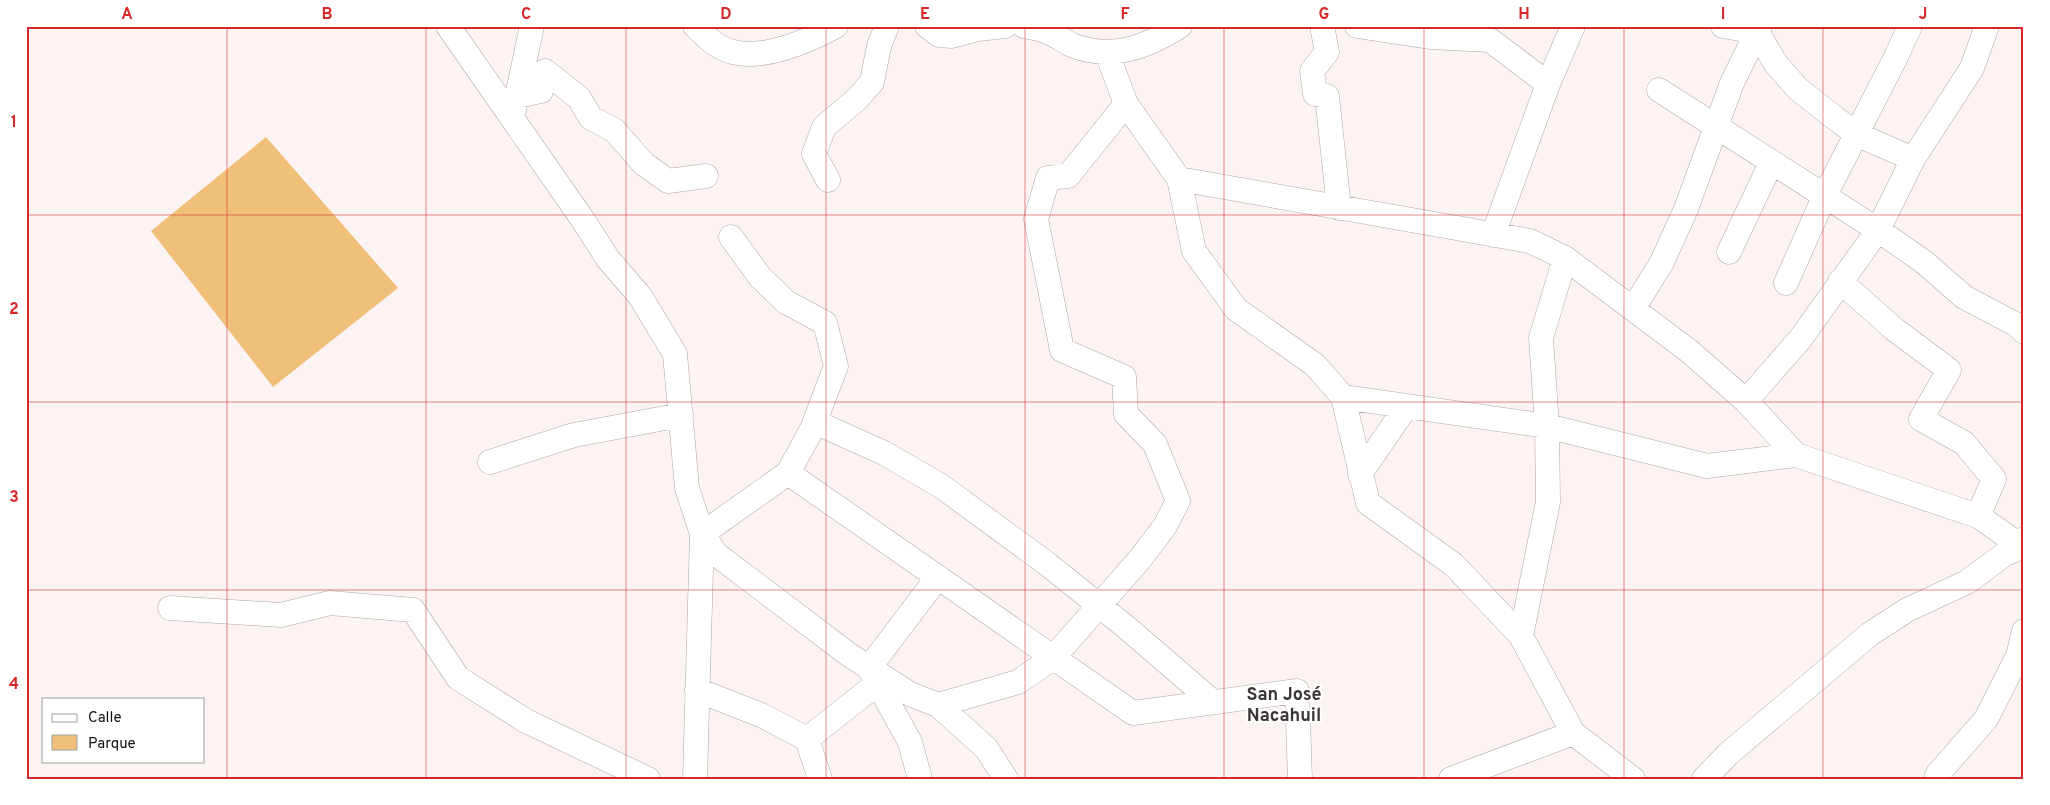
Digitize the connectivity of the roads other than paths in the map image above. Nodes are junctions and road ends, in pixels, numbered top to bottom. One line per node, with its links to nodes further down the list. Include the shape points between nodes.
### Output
1 (448, 26): 22 (street)
2 (532, 26): 20 (street)
3 (695, 26): 4 (street, via 709,41 733,52 761,54 812,39)
4 (836, 26)
5 (887, 26): 29 (street, via 879,46 872,82 824,127 814,154)
6 (927, 26): 7 (street, via 939,35 952,36)
7 (1005, 26)
8 (1024, 26): 17 (street, via 1048,32 1074,46)
9 (1180, 26): 17 (street, via 1156,41)
10 (1322, 26): 31 (street, via 1328,52 1312,71 1314,94 1327,96)
11 (1357, 26): 18 (street, via 1430,37 1490,40)
12 (1573, 26): 18 (street)
13 (1723, 26): 16 (street)
14 (1910, 26): 24 (street)
15 (1987, 26): 25 (street, via 1972,68)
16 (1758, 29): 23 (street, via 1732,83); 24 (street, via 1776,64 1798,89)
17 (1107, 53): 21 (street)
18 (1548, 84): 33 (street)
19 (1659, 90): 23 (street)
20 (517, 96): 22 (street); 27 (street, via 541,91 545,71 579,98 591,118 614,130 644,164 668,181)
21 (1126, 104): 28 (street); 55 (street, via 1068,176 1048,178 1036,219 1062,350 1124,377 1126,414 1155,444 1178,501 1165,526)
22 (512, 119): 44 (street, via 608,259 640,296 675,354)
23 (1716, 127): 26 (street); 39 (street, via 1686,209 1662,262)
24 (1856, 134): 25 (street); 30 (street)
25 (1913, 159): 32 (street)
26 (1771, 163): 30 (street); 35 (street)
27 (706, 176)
28 (1179, 179): 31 (street); 41 (street, via 1194,252 1236,309 1315,365)
29 (828, 180)
30 (1825, 195): 32 (street); 38 (street)
31 (1339, 208): 33 (street)
32 (1878, 230): 37 (street); 40 (street, via 1924,262 1964,297 2017,325)
33 (1494, 235): 36 (street, via 1530,241)
34 (731, 237): 45 (street, via 760,276 786,302 825,323 836,366)
35 (1729, 252)
36 (1565, 258): 39 (street); 46 (street, via 1541,338)
37 (1840, 281): 42 (street, via 1801,338); 51 (street, via 1894,329 1949,370 1921,419 1964,443 1994,479)
38 (1786, 283)
39 (1633, 309): 42 (street, via 1689,351)
40 (2024, 332)
41 (1343, 397): 43 (street); 50 (street)
42 (1746, 401): 47 (street)
43 (1406, 407): 46 (street); 50 (street)
44 (681, 415): 48 (street, via 574,435); 52 (street, via 687,488)
45 (815, 422): 49 (street); 55 (street, via 884,453 941,486 1046,562)
46 (1547, 426): 47 (street, via 1707,466); 58 (street, via 1548,502)
47 (1796, 455): 51 (street)
48 (490, 462)
49 (788, 473): 52 (street); 54 (street)
50 (1360, 474): 58 (street, via 1368,503 1454,565)
51 (1978, 516): 53 (street)
52 (702, 534): 61 (street, via 716,554); 62 (street)
53 (2023, 544): 76 (street, via 1966,582 1907,610 1870,634 1728,754)
54 (938, 577): 59 (street); 61 (street)
55 (1100, 606): 59 (street); 63 (street)
56 (170, 608): 68 (street, via 281,615 330,603 413,610 458,678 526,721)
57 (2024, 631): 60 (street)
58 (1521, 636): 65 (street)
59 (1054, 658): 63 (street, via 1133,713); 64 (street, via 1018,682)
60 (2021, 658): 67 (street, via 1986,719)
61 (874, 675): 64 (street); 66 (street); 71 (street, via 910,742)
62 (697, 690): 66 (street, via 761,715); 69 (street)
63 (1213, 702): 73 (street, via 1297,691)
64 (938, 705): 72 (street, via 986,748)
65 (1573, 733): 74 (street); 75 (street)
66 (807, 739): 70 (street)
67 (1937, 775)
68 (648, 779)
69 (695, 779)
70 (820, 779)
71 (920, 779)
72 (1006, 779)
73 (1300, 779)
74 (1452, 779)
75 (1633, 779)
76 (1704, 779)

